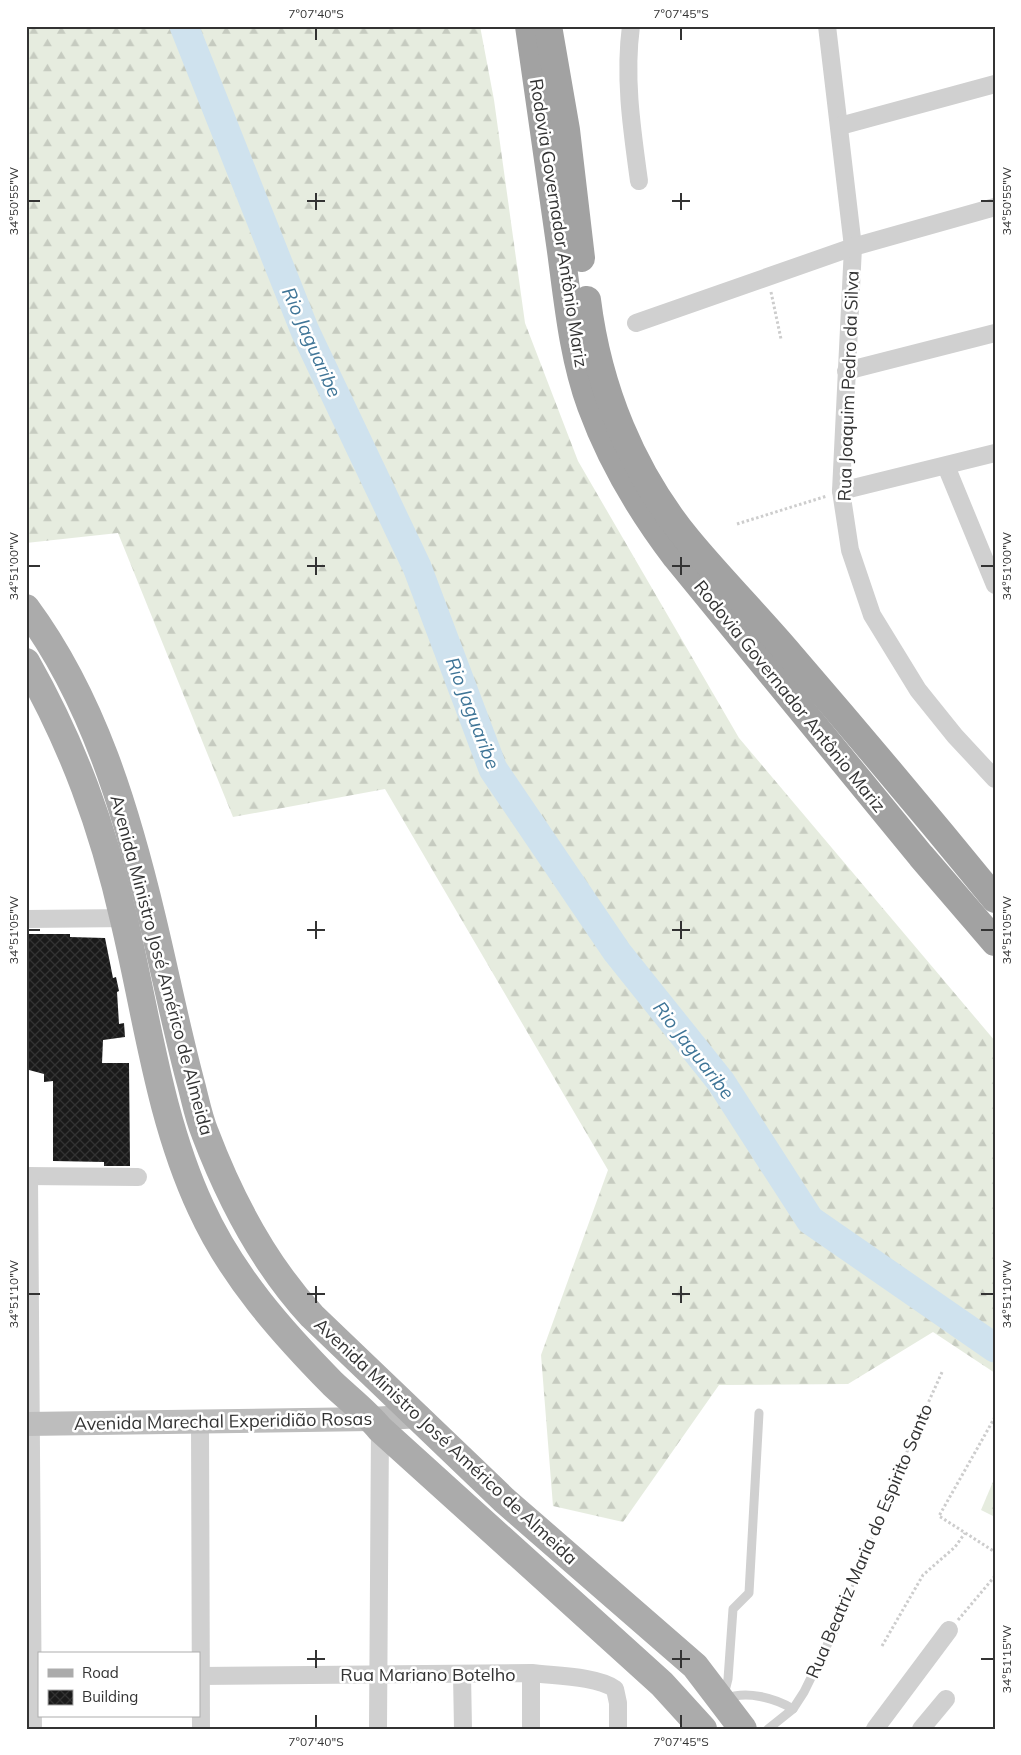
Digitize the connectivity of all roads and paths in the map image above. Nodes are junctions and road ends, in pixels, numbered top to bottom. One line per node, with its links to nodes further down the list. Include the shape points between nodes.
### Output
1 (530, 26): 27 (highway, Rodovia Governador Antônio Mariz, via 580,366 591,406 629,488 649,522 676,557)
2 (548, 26): 23 (highway, Rodovia Governador Antônio Mariz, via 566,130 588,313 612,409 627,442 647,480 689,541 750,608)
3 (631, 26): 7 (street, via 630,108)
4 (827, 26): 6 (street, Rua Joaquim Pedro da Silva)
5 (995, 84): 6 (street)
6 (840, 126): 9 (street, Rua Joaquim Pedro da Silva)
7 (639, 181)
8 (995, 207): 9 (street)
9 (853, 247): 10 (street); 14 (street, Rua Joaquim Pedro da Silva)
10 (767, 277): 11 (street); 13 (path)
11 (636, 323)
12 (995, 333): 14 (street)
13 (781, 339)
14 (846, 371): 17 (street, Rua Joaquim Pedro da Silva)
15 (995, 453): 16 (street)
16 (946, 466): 17 (street); 19 (street)
17 (841, 491): 18 (path); 22 (street, Rua Joaquim Pedro da Silva, via 850,550 872,615 918,690)
18 (737, 524)
19 (995, 585)
20 (26, 608): 24 (main road, Avenida Ministro José Américo de Almeida, via 76,691 108,764)
21 (26, 662): 26 (main road, Avenida Ministro José Américo de Almeida, via 74,757 100,830)
22 (995, 779)
23 (995, 899)
24 (152, 916): 26 (street); 30 (main road, Avenida Ministro José Américo de Almeida, via 204,1132 244,1221 293,1296)
25 (26, 919): 26 (street)
26 (124, 919): 31 (main road, Avenida Ministro José Américo de Almeida, via 175,1140 201,1208 228,1260)
27 (995, 942)
28 (28, 1176): 29 (street); 37 (street)
29 (138, 1177)
30 (312, 1316): 31 (main road, via 311,1336 306,1341); 34 (main road, Avenida Ministro José Américo de Almeida)
31 (295, 1343): 38 (main road, Avenida Ministro José Américo de Almeida)
32 (943, 1370): 42 (path, Rua Beatriz Maria do Espirito Santo)
33 (759, 1413): 51 (lane, via 749,1593 733,1609 728,1679)
34 (419, 1416): 38 (main road, Avenida Marechal Experidião Rosas); 51 (main road, Avenida Ministro José Américo de Almeida, via 504,1500 695,1666)
35 (995, 1417): 39 (path, via 938,1516)
36 (200, 1422): 37 (main road, Avenida Marechal Experidião Rosas); 38 (main road, Avenida Marechal Experidião Rosas); 48 (street)
37 (29, 1424): 49 (street)
38 (376, 1424): 46 (street); 59 (main road, Avenida Ministro José Américo de Almeida, via 662,1684)
39 (965, 1533): 40 (path); 44 (path, via 955,1547 923,1575)
40 (995, 1552)
41 (995, 1576): 43 (path)
42 (835, 1629): 52 (lane, Rua Beatriz Maria do Espirito Santo)
43 (949, 1630): 62 (street)
44 (882, 1646)
45 (531, 1673): 47 (street, Rua Mariano Botelho); 57 (street); 58 (street, Rua Mariano Botelho, via 609,1684 617,1693)
46 (378, 1674): 47 (street, Rua Mariano Botelho); 48 (street, Rua Mariano Botelho); 55 (street)
47 (462, 1674): 56 (street)
48 (200, 1676): 54 (street)
49 (35, 1678): 53 (street)
50 (946, 1699): 63 (street)
51 (723, 1701): 52 (lane, via 738,1695 778,1700); 60 (main road, Avenida Ministro José Américo de Almeida)
52 (793, 1709): 61 (lane, Rua Beatriz Maria do Espirito Santo)
53 (33, 1729)
54 (201, 1729)
55 (378, 1729)
56 (463, 1729)
57 (532, 1729)
58 (618, 1729)
59 (703, 1729)
60 (743, 1729)
61 (768, 1729)
62 (875, 1729)
63 (921, 1729)

